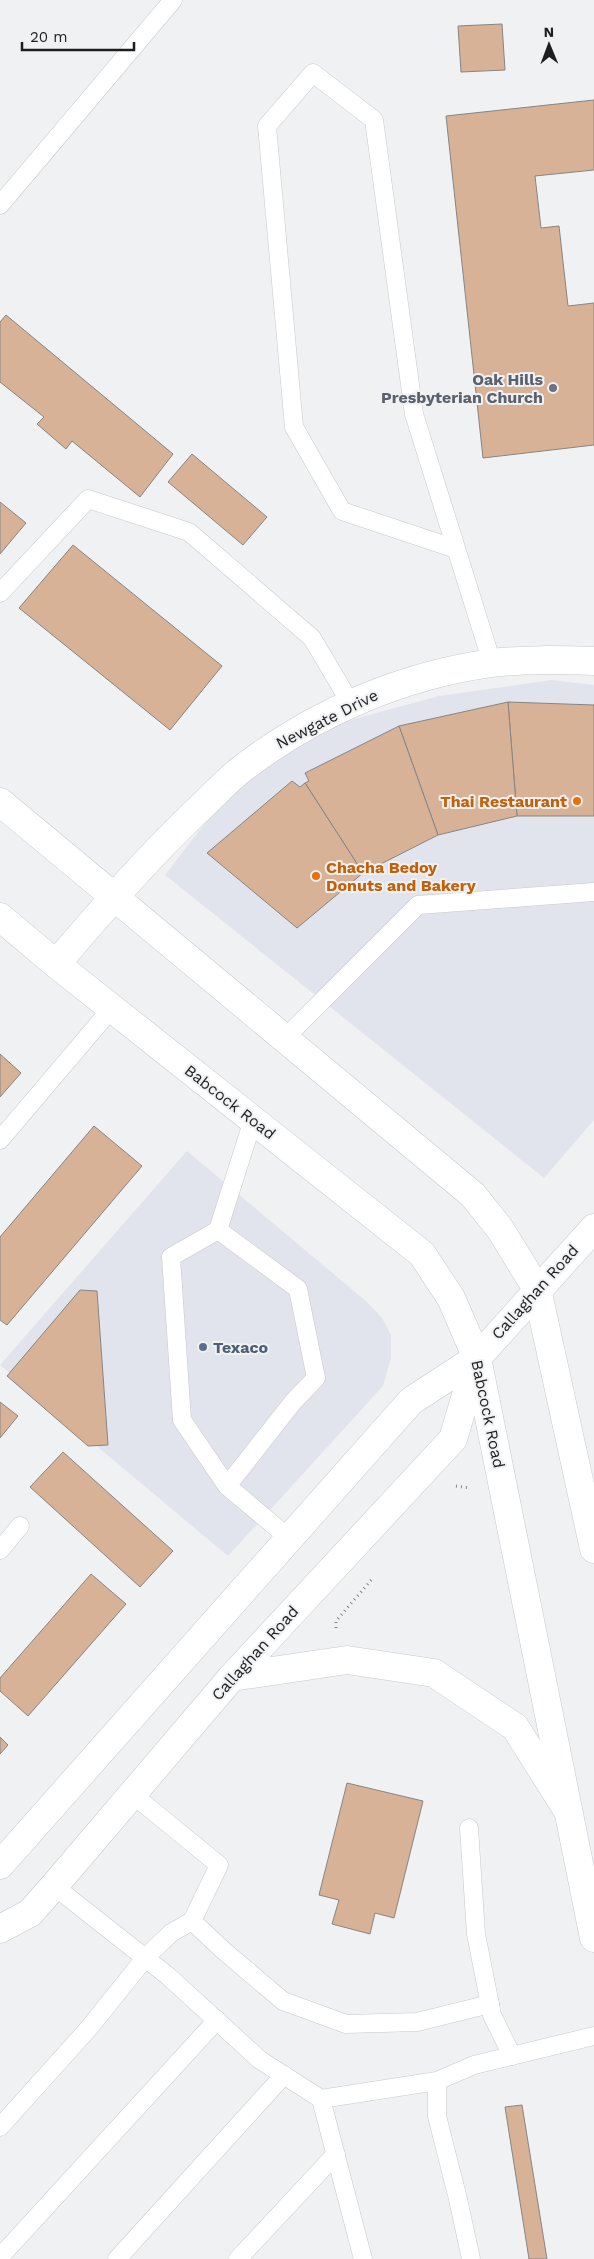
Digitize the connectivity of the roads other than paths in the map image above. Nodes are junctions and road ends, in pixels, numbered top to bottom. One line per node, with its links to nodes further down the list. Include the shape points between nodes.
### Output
1 (173, 0): 2 (lane)
2 (0, 205)
3 (456, 549): 3 (lane, via 414,414 374,120 313,73 268,126 294,427 342,511); 6 (lane)
4 (0, 593): 7 (lane, via 88,499 189,532 312,638)
5 (594, 661): 6 (main road, Newgate Drive, via 546,659)
6 (492, 663): 7 (main road, Newgate Drive, via 387,689)
7 (351, 704): 10 (main road, Newgate Drive, via 290,735 245,766)
8 (0, 802): 10 (main road)
9 (594, 892): 14 (lane, via 418,905)
10 (114, 897): 12 (main road, Newgate Drive); 14 (main road)
11 (0, 917): 12 (main road, Babcock Road)
12 (56, 964): 13 (main road, Babcock Road)
13 (112, 1008): 15 (main road, Babcock Road); 16 (lane)
14 (284, 1039): 19 (main road, via 473,1195 500,1229)
15 (253, 1120): 18 (lane); 20 (main road, Babcock Road, via 422,1254 451,1298)
16 (0, 1140)
17 (594, 1228): 19 (main road, Callaghan Road)
18 (218, 1230): 21 (lane, via 171,1257 182,1420); 21 (lane, via 298,1289 316,1378)
19 (537, 1289): 20 (main road, Callaghan Road); 24 (main road)
20 (477, 1358): 23 (main road, Callaghan Road, via 411,1401); 26 (main road, Callaghan Road, via 453,1439); 28 (main road, Babcock Road)
21 (227, 1486): 23 (lane)
22 (20, 1526): 25 (lane)
23 (289, 1538): 30 (main road, Callaghan Road)
24 (594, 1549)
25 (0, 1550)
26 (232, 1677): 27 (main road, Callaghan Road); 28 (main road, via 347,1660 434,1673 515,1727)
27 (132, 1794): 31 (main road, Callaghan Road); 32 (lane, via 219,1865)
28 (568, 1811): 34 (main road, Babcock Road)
29 (469, 1828): 36 (lane, via 476,1934)
30 (0, 1865)
31 (54, 1886): 33 (main road, Callaghan Road, via 30,1913); 35 (lane)
32 (192, 1921): 35 (lane, via 171,1933); 36 (lane, via 283,2001 346,2024 417,2022)
33 (0, 1929)
34 (594, 1938)
35 (146, 1957): 37 (lane); 43 (lane)
36 (490, 2004): 39 (lane)
37 (217, 2020): 40 (lane, via 260,2060); 45 (lane)
38 (594, 2036): 39 (lane)
39 (512, 2056): 41 (lane, via 474,2065)
40 (284, 2075): 42 (lane); 46 (lane)
41 (437, 2081): 42 (lane); 49 (lane, via 437,2116)
42 (321, 2099): 44 (lane)
43 (0, 2127)
44 (336, 2154): 47 (lane); 48 (lane)
45 (0, 2257)
46 (117, 2259)
47 (238, 2259)
48 (364, 2259)
49 (471, 2259)

